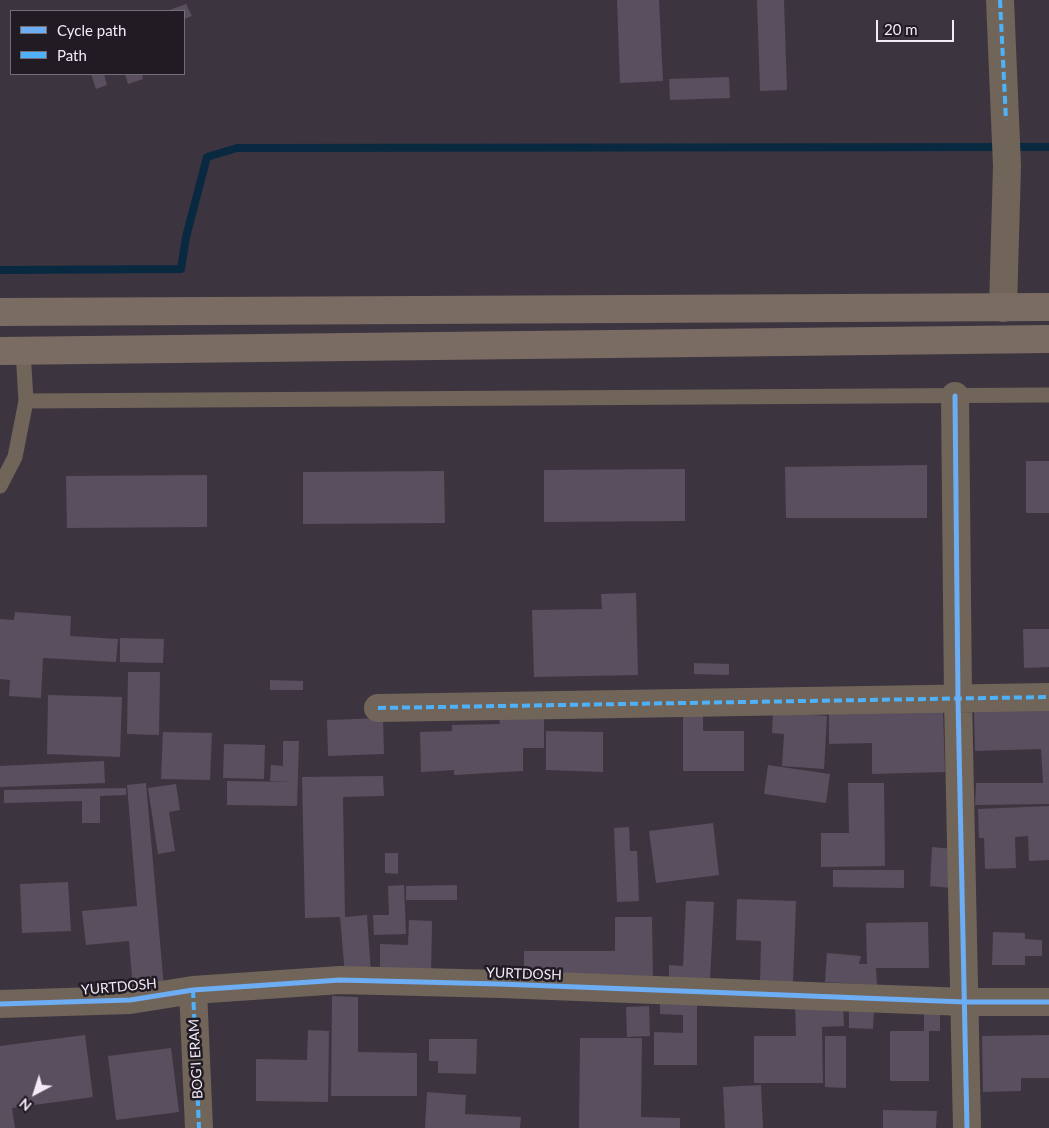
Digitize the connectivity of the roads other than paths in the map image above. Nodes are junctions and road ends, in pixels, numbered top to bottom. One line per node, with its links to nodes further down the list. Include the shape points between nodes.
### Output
1 (1000, 0): 3 (street, via 1007,166)
2 (1049, 307): 3 (highway)
3 (1003, 308): 4 (highway); 6 (highway)
4 (0, 312)
5 (1049, 339): 6 (highway)
6 (1004, 340): 7 (highway)
7 (12, 351): 10 (lane)
8 (1049, 395): 9 (lane)
9 (955, 396): 10 (lane); 13 (street)
10 (26, 401): 11 (lane, via 15,457)
11 (0, 486)
12 (1049, 697): 13 (street)
13 (958, 699): 14 (street); 16 (street)
14 (378, 708)
15 (192, 990): 16 (street, YURTDOSH, via 340,980); 18 (street, YURTDOSH, via 130,1000); 19 (street, BOG'I ERAM)
16 (965, 1002): 17 (street, YURTDOSH); 20 (street)
17 (1049, 1002)
18 (0, 1004)
19 (199, 1128)
20 (967, 1128)

